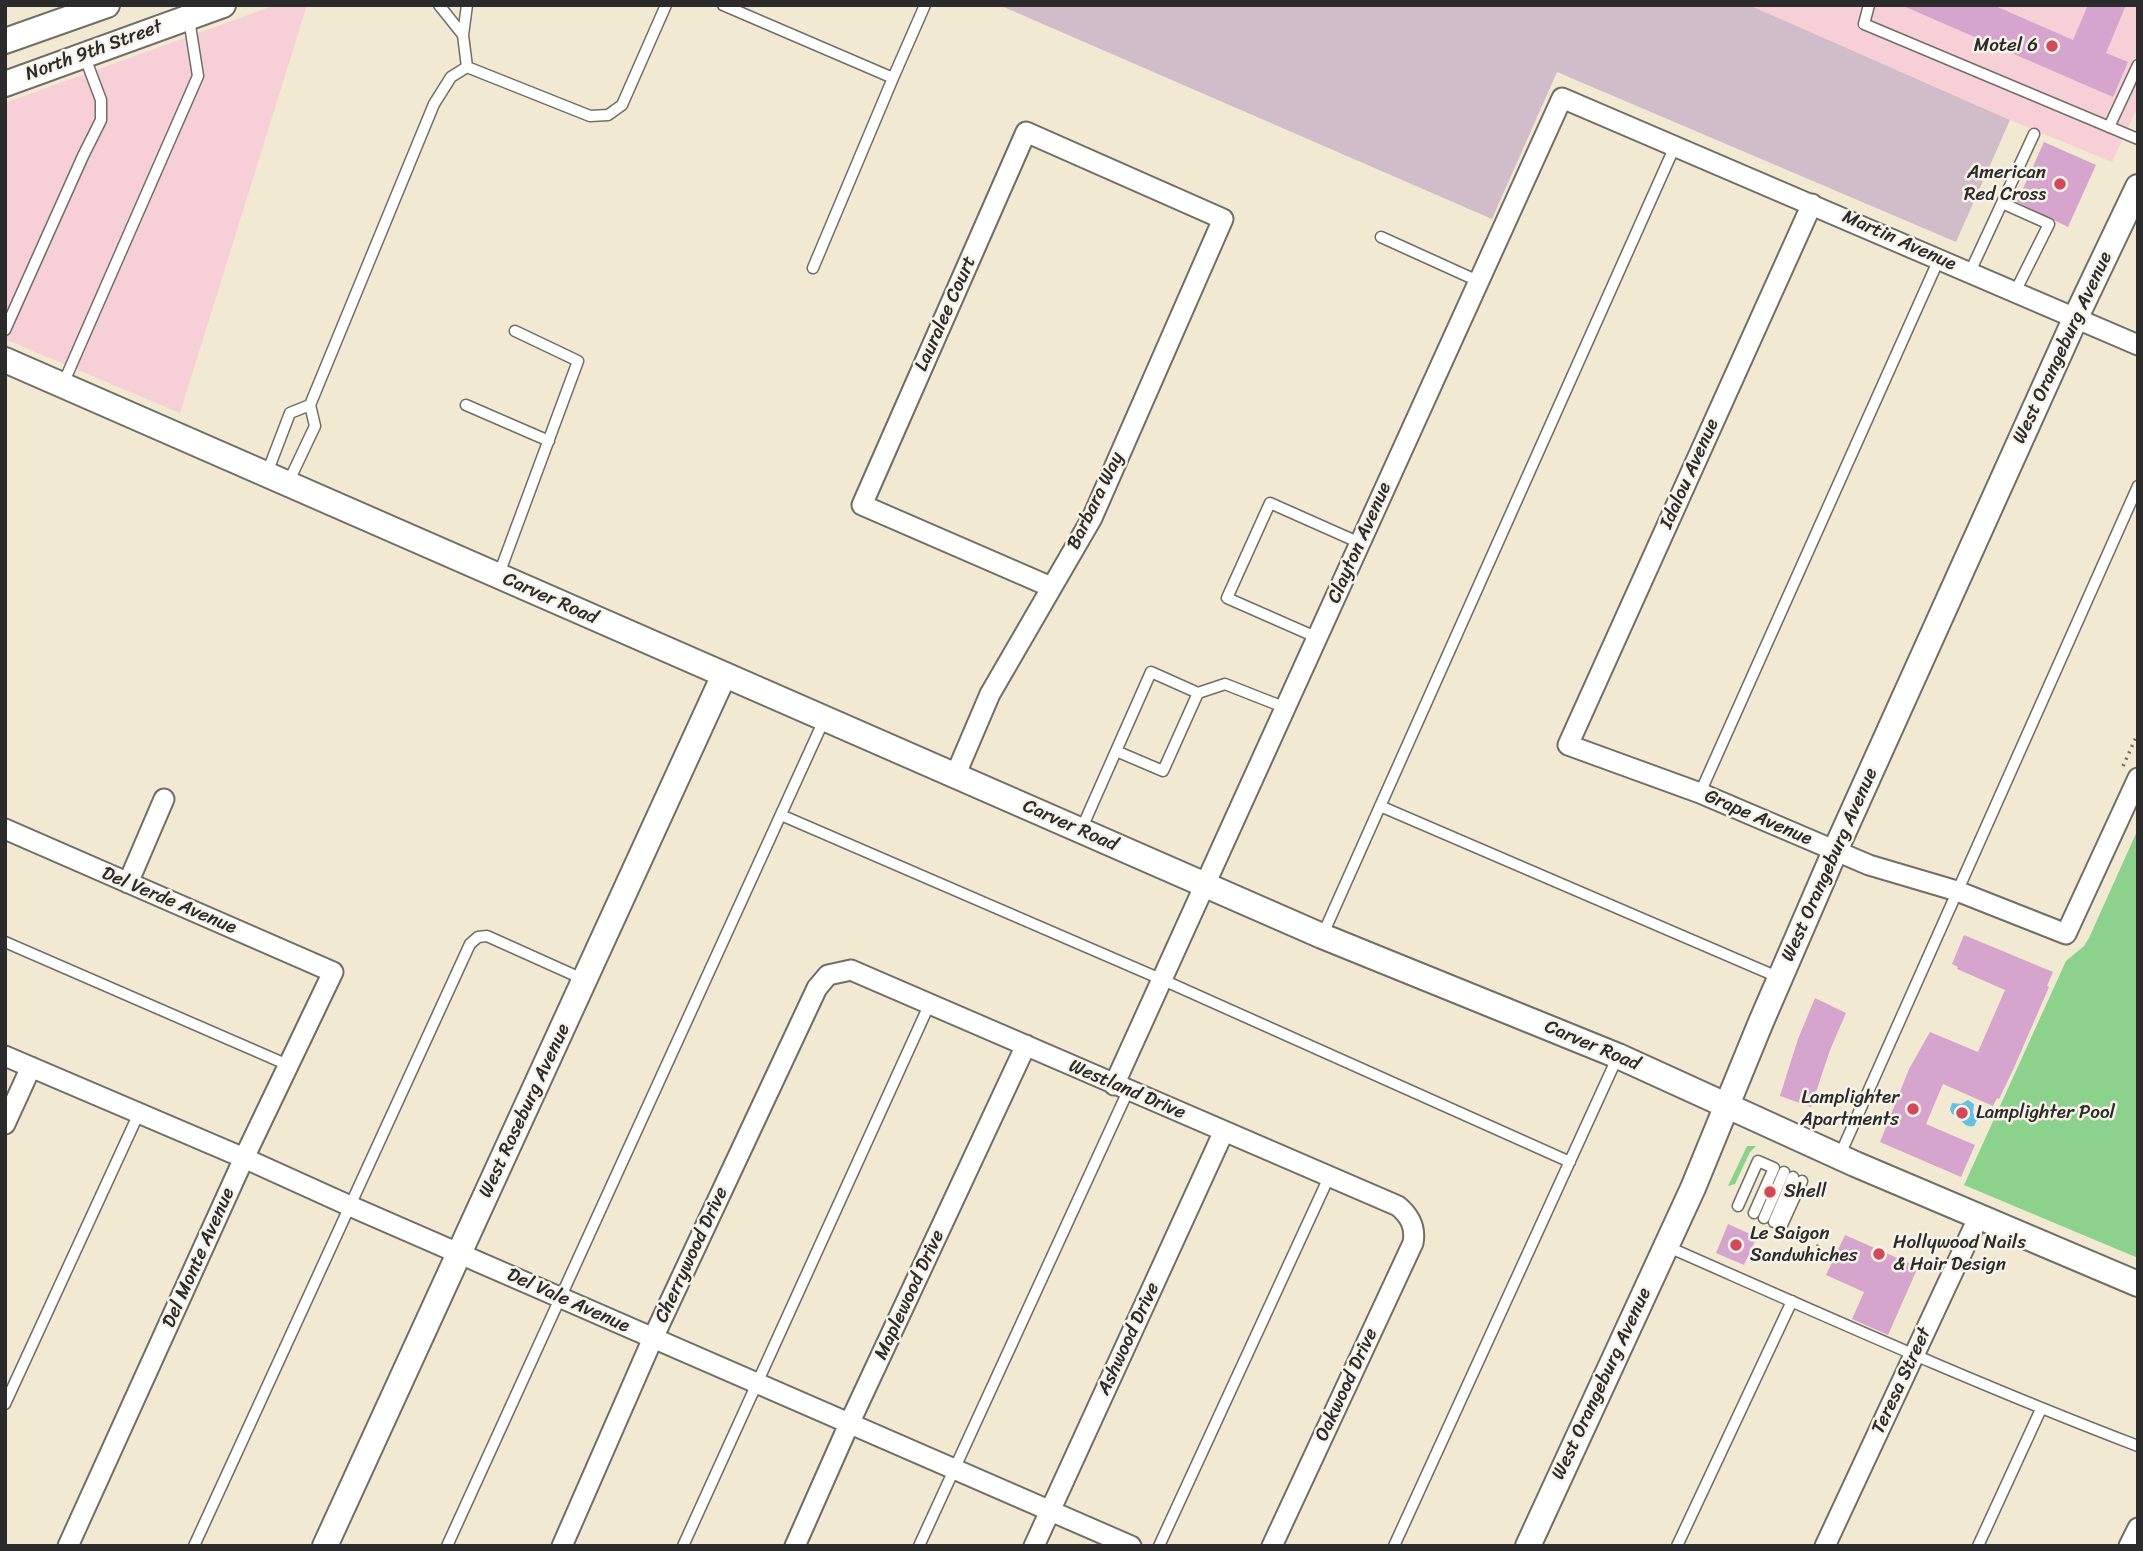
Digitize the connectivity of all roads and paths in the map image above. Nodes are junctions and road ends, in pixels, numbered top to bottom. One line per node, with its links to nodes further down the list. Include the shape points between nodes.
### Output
1 (107, 5): 9 (street, North 9th Street)
2 (223, 5): 10 (street, North 9th Street)
3 (439, 5): 11 (lane)
4 (467, 5): 11 (lane)
5 (666, 5): 15 (lane, via 622,105 608,115 590,116)
6 (723, 5): 16 (lane)
7 (925, 5): 16 (lane)
8 (1869, 5): 18 (lane, via 1864,24)
9 (74, 17): 12 (street, North 9th Street); 13 (street)
10 (188, 17): 13 (street, North 9th Street); 37 (lane, via 198,76)
11 (463, 35): 15 (lane)
12 (5, 41)
13 (84, 54): 17 (street, North 9th Street); 33 (lane, via 101,100 102,120)
14 (2138, 65): 18 (lane)
15 (467, 67): 38 (lane, via 451,77 434,104)
16 (893, 78): 28 (lane)
17 (5, 84)
18 (2109, 127): 20 (lane)
19 (2034, 134): 23 (lane)
20 (2138, 139)
21 (1667, 142): 24 (street, Martin Avenue); 30 (street, Clayton Avenue, via 1562,98); 57 (lane)
22 (2138, 187): 32 (street, West Orangeburg Avenue)
23 (2002, 203): 29 (lane); 31 (lane, via 2049,224)
24 (1812, 204): 27 (street, Martin Avenue); 51 (street, Idalou Avenue)
25 (1223, 219): 45 (street, Barbara Way, via 1092,517); 45 (street, Lauralee Court, via 1026,132 862,505)
26 (1381, 237): 30 (lane)
27 (1939, 259): 29 (street, Martin Avenue); 55 (lane)
28 (813, 268)
29 (1970, 272): 31 (street, Martin Avenue)
30 (1478, 281): 43 (street, Clayton Avenue)
31 (2015, 292): 32 (street, Martin Avenue)
32 (2076, 317): 35 (street, Martin Avenue); 61 (street, West Orangeburg Avenue)
33 (5, 330)
34 (515, 331): 40 (lane, via 578,361)
35 (2138, 345)
36 (5, 360): 37 (street, Carver Road)
37 (62, 384): 41 (street, Carver Road)
38 (310, 405): 41 (lane, via 315,426); 41 (lane, via 290,413)
39 (466, 405): 40 (lane)
40 (550, 441): 44 (lane)
41 (277, 479): 44 (street, Carver Road)
42 (2138, 486): 64 (lane)
43 (1360, 543): 46 (street, Clayton Avenue); 46 (lane, via 1270,503 1227,598)
44 (498, 577): 47 (street, Carver Road)
45 (1051, 587): 53 (street, Barbara Way, via 990,694)
46 (1318, 638): 49 (street, Clayton Avenue)
47 (723, 675): 50 (street, Carver Road); 70 (street, West Roseburg Avenue)
48 (1198, 693): 49 (lane, via 1225,684); 52 (lane, via 1163,771); 52 (lane, via 1151,672)
49 (1286, 708): 63 (street, Clayton Avenue)
50 (824, 719): 53 (street, Carver Road); 58 (lane)
51 (1568, 745): 55 (street, Grape Avenue)
52 (1116, 751): 60 (lane)
53 (955, 776): 60 (street, Carver Road)
54 (2138, 778): 64 (street, Grape Avenue, via 2066,934)
55 (1700, 793): 61 (street, Grape Avenue)
56 (164, 799): 62 (street)
57 (1380, 806): 65 (lane); 69 (lane)
58 (780, 815): 71 (lane); 98 (lane)
59 (5, 830): 62 (street, Del Verde Avenue)
60 (1081, 831): 63 (street, Carver Road)
61 (1835, 851): 64 (street, Grape Avenue); 69 (street, West Orangeburg Avenue)
62 (128, 883): 67 (street, Del Verde Avenue)
63 (1206, 885): 65 (street, Carver Road); 71 (street, Clayton Avenue)
64 (1957, 891): 84 (lane)
65 (1322, 936): 75 (street, Carver Road)
66 (5, 942): 76 (lane)
67 (333, 972): 76 (street, Del Monte Avenue)
68 (835, 973): 72 (street, Westland Drive, via 851,970); 100 (street, Cherrywood Drive, via 817,988)
69 (1780, 978): 79 (street, West Orangeburg Avenue)
70 (586, 980): 87 (lane, via 487,936 470,944); 95 (street, West Roseburg Avenue)
71 (1163, 980): 78 (street, Clayton Avenue); 85 (lane)
72 (930, 1003): 73 (street, Westland Drive); 102 (lane)
73 (1026, 1045): 78 (street, Westland Drive); 105 (street, Maplewood Drive)
74 (5, 1056): 77 (street, Del Vale Avenue)
75 (1618, 1056): 79 (street, Carver Road); 85 (lane)
76 (288, 1065): 83 (street, Del Monte Avenue)
77 (31, 1067): 80 (street, Del Vale Avenue); 81 (street)
78 (1121, 1088): 82 (street, Westland Drive); 107 (lane)
79 (1727, 1105): 84 (street, Carver Road); 94 (street, West Orangeburg Avenue)
80 (139, 1114): 83 (street, Del Vale Avenue); 103 (lane)
81 (5, 1124)
82 (1224, 1131): 86 (street, Westland Drive); 108 (street, Ashwood Drive)
83 (244, 1157): 87 (street, Del Vale Avenue); 110 (street, Del Monte Avenue)
84 (1839, 1157): 90 (street, Carver Road)
85 (1570, 1162): 122 (lane)
86 (1329, 1177): 92 (street, Westland Drive, via 1398,1206); 120 (lane)
87 (350, 1206): 95 (street, Del Vale Avenue); 111 (lane)
88 (1738, 1206): 89 (lane, via 1758,1161 1774,1168)
89 (1754, 1213)
90 (1979, 1216): 97 (street, Carver Road); 101 (street, Teresa Street)
91 (1773, 1222): 91 (lane, via 1793,1177)
92 (1412, 1223): 121 (street, Oakwood Drive, via 1413,1243)
93 (1820, 1242): 96 (path)
94 (1666, 1246): 99 (lane); 123 (street, West Orangeburg Avenue)
95 (459, 1254): 98 (street, Del Vale Avenue); 112 (street, West Roseburg Avenue)
96 (1811, 1259)
97 (2138, 1284)
98 (560, 1298): 100 (street, Del Vale Avenue); 113 (lane)
99 (1792, 1301): 101 (lane); 124 (lane)
100 (653, 1338): 102 (street, Del Vale Avenue); 114 (street, Cherrywood Drive)
101 (1914, 1355): 104 (lane); 125 (street, Teresa Street)
102 (758, 1384): 105 (street, Del Vale Avenue); 115 (lane)
103 (5, 1404)
104 (2041, 1409): 106 (lane); 126 (lane)
105 (849, 1424): 107 (street, Del Vale Avenue); 116 (street, Maplewood Drive)
106 (2138, 1446)
107 (954, 1469): 108 (street, Del Vale Avenue); 117 (lane)
108 (1050, 1511): 118 (street, Ashwood Drive); 119 (street, Del Vale Avenue)
109 (2138, 1528): 127 (street)
110 (68, 1546)
111 (194, 1546)
112 (325, 1546)
113 (447, 1546)
114 (562, 1546)
115 (683, 1546)
116 (795, 1546)
117 (919, 1546)
118 (1034, 1546)
119 (1131, 1546)
120 (1159, 1546)
121 (1272, 1546)
122 (1394, 1546)
123 (1528, 1546)
124 (1677, 1546)
125 (1825, 1546)
126 (1978, 1546)
127 (2129, 1546)

